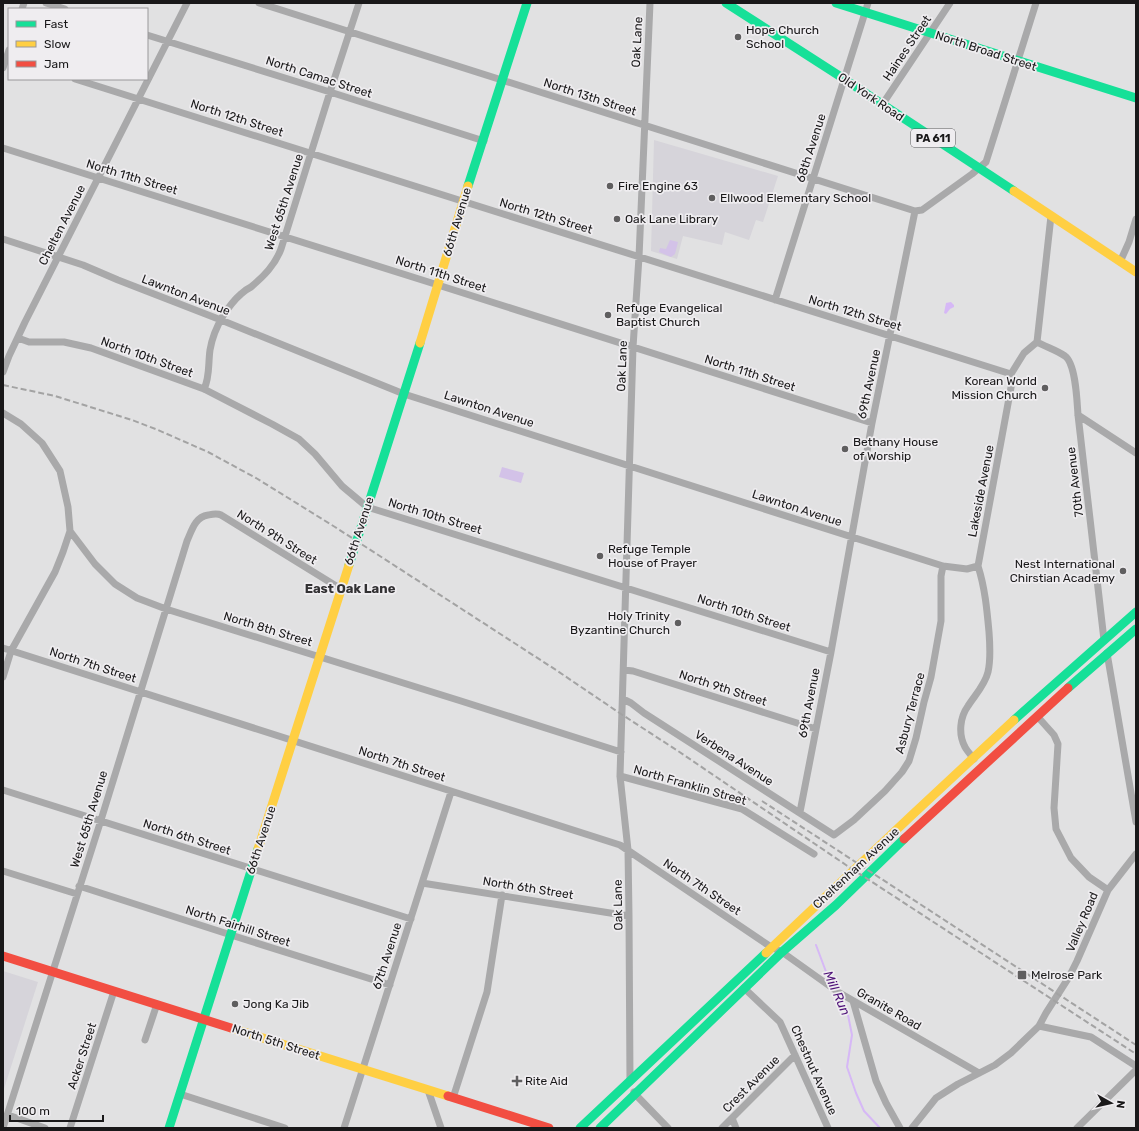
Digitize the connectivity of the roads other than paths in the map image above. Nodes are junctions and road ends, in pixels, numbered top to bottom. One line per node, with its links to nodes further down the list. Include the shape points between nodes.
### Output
1 (46, 3): 12 (street)
2 (187, 3): 17 (street, Chelten Avenue)
3 (259, 3): 14 (street, North 13th Street)
4 (359, 3): 14 (street, West 65th Avenue)
5 (527, 3): 23 (main road, 66th Avenue)
6 (650, 3): 28 (street, Oak Lane)
7 (726, 3): 21 (main road, Old York Road / PA 611)
8 (836, 3): 13 (main road, North Broad Street)
9 (868, 3): 13 (street, 68th Avenue)
10 (950, 3): 15 (street, Haines Street)
11 (1036, 3): 19 (street)
12 (63, 8)
13 (865, 12): 15 (main road, North Broad Street); 21 (street, 68th Avenue)
14 (349, 32): 23 (street, North 13th Street); 24 (street, West 65th Avenue)
15 (930, 33): 19 (main road, North Broad Street); 27 (street, Haines Street)
16 (148, 35): 17 (street, North Camac Street)
17 (168, 41): 24 (street, North Camac Street); 26 (street, Chelten Avenue)
18 (6, 58): 20 (street)
19 (1018, 60): 25 (main road, North Broad Street); 32 (street, via 986,162)
20 (3, 68)
21 (844, 79): 27 (main road, Old York Road / PA 611); 33 (street, 68th Avenue)
22 (78, 80): 26 (street, North 12th Street)
23 (502, 81): 28 (street, North 13th Street); 29 (main road, 66th Avenue)
24 (330, 92): 29 (street, North Camac Street); 31 (street, West 65th Avenue)
25 (1136, 98)
26 (139, 99): 31 (street, North 12th Street); 34 (street, Chelten Avenue)
27 (882, 105): 32 (main road, Old York Road / PA 611)
28 (644, 126): 33 (street, North 13th Street); 42 (street, Oak Lane)
29 (484, 141): 35 (main road, 66th Avenue)
30 (3, 148): 34 (street, North 11th Street)
31 (311, 154): 35 (street, North 12th Street); 39 (street, West 65th Avenue)
32 (979, 168): 36 (street, via 922,210); 37 (main road, Old York Road / PA 611)
33 (812, 177): 36 (street, North 13th Street); 46 (street, 68th Avenue)
34 (98, 178): 39 (street, North 11th Street); 41 (street, Chelten Avenue)
35 (463, 202): 42 (street, North 12th Street); 45 (main road, 66th Avenue)
36 (915, 211): 48 (street, 69th Avenue)
37 (1051, 216): 43 (main road, Old York Road / PA 611); 50 (street)
38 (1136, 219): 43 (street)
39 (285, 237): 45 (street, North 11th Street); 47 (street, West 65th Avenue, via 274,264 237,298)
40 (3, 239): 41 (street, Lawnton Avenue)
41 (59, 256): 47 (street, Lawnton Avenue); 49 (street, Chelten Avenue)
42 (639, 257): 46 (street, North 12th Street); 51 (street, Oak Lane)
43 (1120, 262): 44 (main road, Old York Road / PA 611)
44 (1136, 272)
45 (438, 285): 51 (street, North 11th Street); 56 (main road, 66th Avenue)
46 (775, 300): 48 (street, North 12th Street)
47 (221, 320): 55 (street, West 65th Avenue, via 212,342 208,379); 56 (street, Lawnton Avenue)
48 (890, 336): 54 (street, North 12th Street); 59 (street, 69th Avenue)
49 (18, 338): 52 (street, Chelten Avenue); 55 (street, North 10th Street, via 29,342 64,342 91,348)
50 (1037, 342): 54 (street, via 1024,353); 58 (street, 70th Avenue, via 1066,357 1075,379)
51 (633, 347): 59 (street, North 11th Street); 61 (street, Oak Lane)
52 (6, 356): 53 (street, Chelten Avenue)
53 (3, 372)
54 (1010, 374): 67 (street, Lakeside Avenue, via 1012,382 1006,419)
55 (204, 389): 62 (street, North 10th Street, via 299,439 316,454 342,486)
56 (404, 394): 61 (street, Lawnton Avenue); 62 (main road, 66th Avenue)
57 (3, 413): 64 (street, via 21,424 42,443 60,471)
58 (1078, 415): 60 (street); 73 (street, 70th Avenue)
59 (872, 423): 65 (street, 69th Avenue)
60 (1136, 453)
61 (630, 466): 65 (street, Lawnton Avenue); 68 (street, Oak Lane)
62 (367, 507): 68 (street, North 10th Street); 69 (main road, 66th Avenue)
63 (200, 518): 69 (street, North 9th Street, via 210,514 221,515); 70 (street, West 65th Avenue, via 187,541)
64 (70, 531): 70 (street, North 8th Street, via 95,564 115,584 137,598); 75 (street, via 55,572)
65 (851, 537): 66 (street, Lawnton Avenue); 76 (street, 69th Avenue)
66 (943, 566): 67 (street, Lawnton Avenue, via 967,569); 95 (street, Asbury Terrace, via 941,622 931,677 909,762 885,791)
67 (978, 566): 87 (street, Lakeside Avenue, via 988,612 991,653 984,684 965,709 961,724 963,743)
68 (626, 588): 76 (street, North 10th Street); 79 (street, Oak Lane)
69 (341, 589): 78 (main road, 66th Avenue)
70 (166, 609): 78 (street, North 8th Street); 81 (street, West 65th Avenue)
71 (1136, 612): 73 (main road, Cheltenham Avenue)
72 (1136, 629): 77 (main road, Cheltenham Avenue)
73 (1104, 639): 77 (street, 70th Avenue); 87 (main road, Cheltenham Avenue)
74 (3, 648): 75 (street, North 7th Street)
75 (11, 651): 80 (street); 81 (street, North 7th Street)
76 (831, 652): 84 (street, 69th Avenue)
77 (1107, 654): 83 (main road, Cheltenham Avenue); 94 (street, 70th Avenue)
78 (319, 656): 85 (main road, 66th Avenue); 86 (street, North 8th Street)
79 (624, 670): 82 (street, Oak Lane); 84 (street, North 9th Street)
80 (3, 677)
81 (140, 692): 85 (street, North 7th Street); 93 (street, West 65th Avenue)
82 (623, 702): 86 (street, Oak Lane); 92 (street, Verbena Avenue, via 631,703)
83 (1037, 716): 88 (main road, Cheltenham Avenue); 103 (street, via 1054,734 1058,744 1054,808 1056,829 1071,858 1089,877)
84 (816, 728): 92 (street, 69th Avenue)
85 (293, 740): 91 (street, North 7th Street); 99 (main road, 66th Avenue)
86 (621, 752): 89 (street, Oak Lane)
87 (973, 757): 88 (street, Lakeside Avenue); 109 (main road, Cheltenham Avenue)
88 (981, 766): 110 (main road, Cheltenham Avenue, via 836,905)
89 (620, 776): 96 (street, Oak Lane); 97 (street, North Franklin Street, via 742,809)
90 (3, 790): 93 (street, North 6th Street)
91 (451, 792): 96 (street, North 7th Street, via 615,843); 101 (street, 67th Avenue)
92 (800, 812): 95 (street, Verbena Avenue)
93 (101, 820): 99 (street, North 6th Street); 102 (street, West 65th Avenue)
94 (1136, 822)
95 (834, 835)
96 (628, 850): 106 (street, Oak Lane); 109 (street, North 7th Street)
97 (814, 854)
98 (1136, 854): 103 (street, Valley Road)
99 (252, 869): 107 (street, North 6th Street); 108 (main road, 66th Avenue)
100 (3, 871): 104 (street)
101 (422, 883): 105 (street, North 6th Street); 107 (street, 67th Avenue)
102 (80, 886): 104 (street, West 65th Avenue); 108 (street, North Fairhill Street)
103 (1108, 890): 119 (street, Valley Road, via 1069,977)
104 (77, 894): 112 (street, West 65th Avenue)
105 (502, 895): 106 (street, North 6th Street); 130 (street, via 487,992)
106 (629, 916): 126 (street, Oak Lane)
107 (411, 919): 113 (street, 67th Avenue)
108 (231, 935): 113 (street, North Fairhill Street); 118 (main road, 66th Avenue)
109 (771, 947): 110 (street, Granite Road); 126 (main road, Cheltenham Avenue)
110 (782, 952): 114 (main road, Cheltenham Avenue); 116 (street, Granite Road)
111 (3, 956): 112 (main road, North 5th Street)
112 (53, 971): 115 (main road, North 5th Street); 131 (street, West 65th Avenue)
113 (390, 985): 123 (street, 67th Avenue)
114 (744, 988): 121 (street, Chestnut Avenue, via 780,1022); 129 (main road, Cheltenham Avenue)
115 (114, 991): 117 (main road, North 5th Street); 135 (street, Acker Street)
116 (853, 1001): 125 (street, Granite Road); 147 (street, via 876,1081)
117 (157, 1004): 118 (main road, North 5th Street); 120 (street)
118 (204, 1019): 123 (main road, North 5th Street); 128 (main road, 66th Avenue)
119 (1039, 1026): 122 (street, via 1091,1037); 125 (street, Valley Road, via 1011,1053)
120 (146, 1040)
121 (795, 1056): 132 (street, Crest Avenue); 146 (street, Chestnut Avenue)
122 (1136, 1066)
123 (363, 1069): 127 (main road, North 5th Street); 138 (street, 67th Avenue)
124 (1136, 1070): 149 (street)
125 (979, 1073): 148 (street, Valley Road, via 936,1098)
126 (630, 1082): 129 (street); 141 (main road, Cheltenham Avenue)
127 (428, 1090): 130 (main road, North 5th Street); 139 (street)
128 (180, 1094): 136 (main road, 66th Avenue); 137 (street)
129 (635, 1094): 142 (main road, Cheltenham Avenue); 143 (street)
130 (453, 1098): 140 (main road, North 5th Street)
131 (8, 1115): 133 (street, West 65th Avenue); 134 (street)
132 (732, 1118): 144 (street, Crest Avenue); 145 (street)
133 (3, 1128)
134 (45, 1128)
135 (70, 1128)
136 (169, 1128)
137 (285, 1128)
138 (344, 1128)
139 (442, 1128)
140 (549, 1128)
141 (580, 1128)
142 (600, 1128)
143 (668, 1128)
144 (722, 1128)
145 (736, 1128)
146 (828, 1128)
147 (900, 1128)
148 (912, 1128)
149 (1078, 1128)

